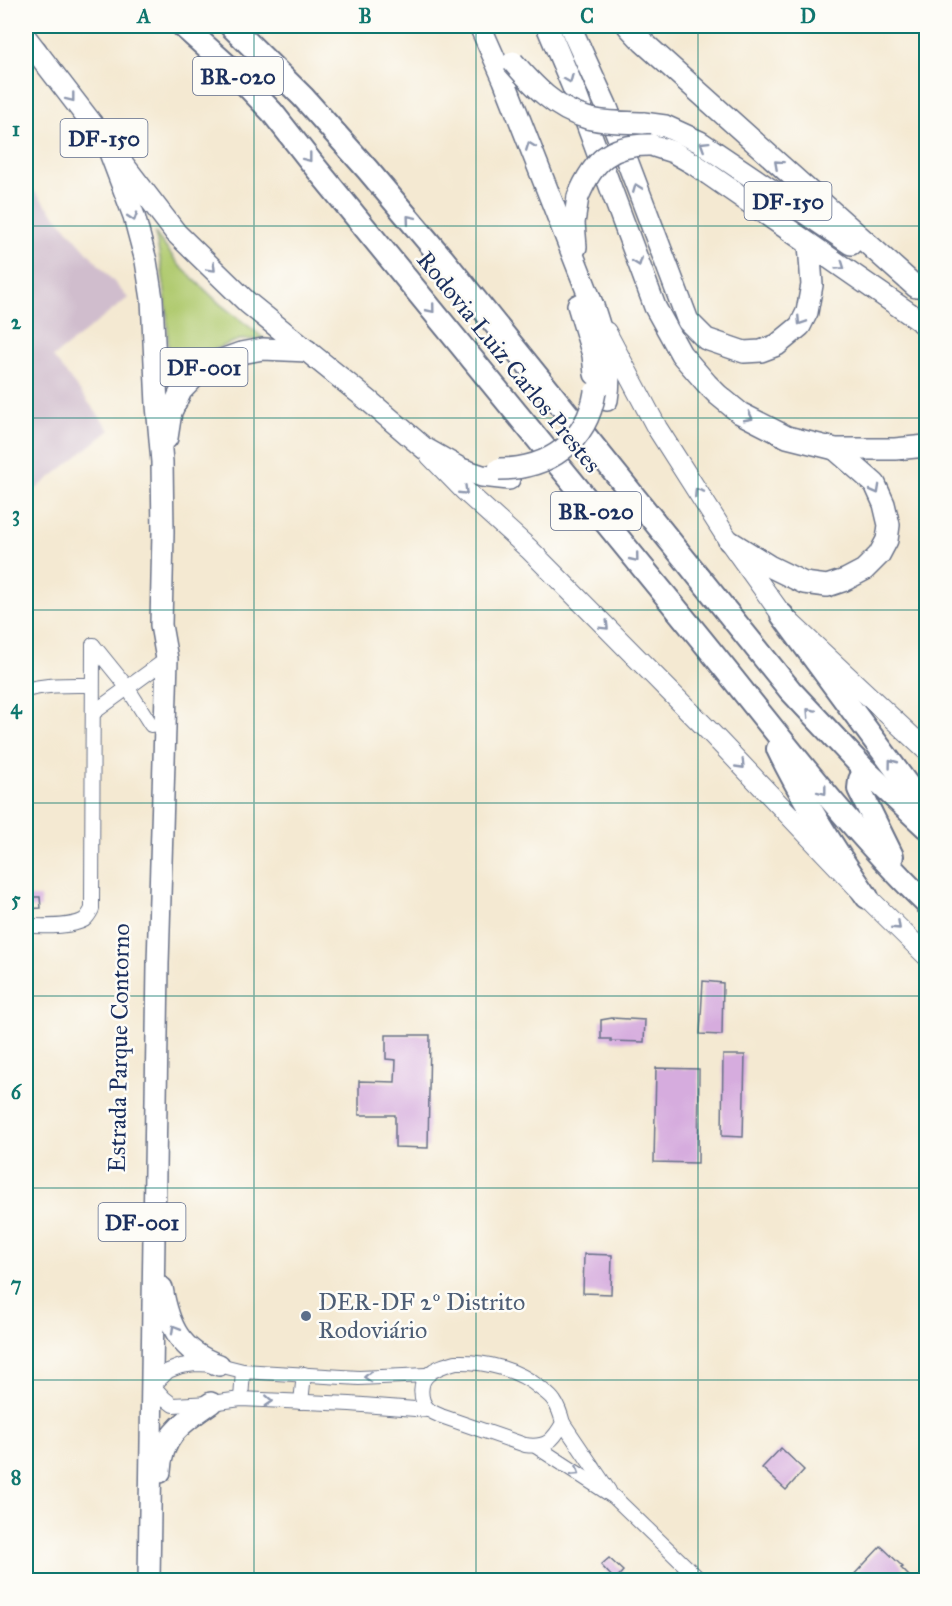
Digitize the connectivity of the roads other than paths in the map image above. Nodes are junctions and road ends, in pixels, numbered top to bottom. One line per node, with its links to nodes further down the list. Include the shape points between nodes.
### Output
1 (183, 26): 30 (highway, Rodovia Luiz Carlos Prestes / BR-020, one-way to 30, via 272,112)
2 (231, 26): 33 (highway, Rodovia Luiz Carlos Prestes / BR-020, one-way to 2, via 790,690 367,169 303,97)
3 (481, 26): 9 (main road, DF-150, one-way to 3); 12 (main road, DF-150, one-way to 3, bridge, via 700,142 665,126 589,119 562,108)
4 (547, 26): 20 (main road, one-way to 20, via 655,308 681,354 740,413 787,436)
5 (570, 26): 10 (main road, one-way to 5, via 812,285 800,326 777,345 760,351 744,352 706,339 688,321 606,105)
6 (628, 26): 12 (main road, one-way to 6)
7 (29, 44): 8 (main road, DF-150, one-way to 8)
8 (106, 142): 15 (main road, DF-150, one-way to 15, via 176,233 248,303); 21 (main road, Estrada Parque Contorno / DF-001, one-way to 21, via 146,261)
9 (551, 201): 11 (main road, DF-150); 16 (main road, via 558,248 583,320)
10 (809, 244): 11 (main road, DF-150, bridge, via 673,152 634,144 603,158 585,180 574,223); 14 (main road, DF-150, one-way to 14)
11 (578, 268): 13 (main road, DF-150)
12 (921, 291)
13 (593, 306): 16 (main road, DF-150, via 610,382); 23 (main road, one-way to 13, via 657,428)
14 (927, 325)
15 (308, 351): 17 (main road, DF-150); 21 (main road, Estrada Parque Contorno / DF-001, via 263,349 205,366 181,391 171,412)
16 (601, 396): 22 (main road, DF-150, via 597,424 577,450 528,477)
17 (369, 401): 19 (main road, DF-150); 22 (main road, via 462,457)
18 (927, 446): 20 (main road)
19 (424, 448): 22 (main road, DF-150, via 482,476); 37 (main road, one-way to 37, via 713,735)
20 (836, 449): 23 (main road, one-way to 23, via 875,484 889,525 879,555 864,570 827,585 804,583)
21 (162, 462): 25 (main road, Estrada Parque Contorno / DF-001)
22 (504, 474)
23 (729, 541): 24 (main road)
24 (782, 615): 32 (main road); 34 (highway, one-way to 24)
25 (161, 663): 27 (street); 31 (main road, Estrada Parque Contorno / DF-001); 41 (main road, Estrada Parque Contorno / DF-001)
26 (92, 685): 27 (street, via 93,645); 28 (street); 29 (street)
27 (127, 687): 29 (street); 31 (street)
28 (26, 690)
29 (93, 713): 39 (street, via 92,909 77,923)
30 (763, 714): 36 (highway, Rodovia Luiz Carlos Prestes / BR-020, one-way to 36, via 837,808); 37 (highway, via 808,807)
31 (151, 725): 42 (main road, Estrada Parque Contorno / DF-001, via 143,1054)
32 (927, 750)
33 (865, 770): 35 (highway, Rodovia Luiz Carlos Prestes / BR-020); 36 (highway, via 859,789)
34 (927, 810)
35 (927, 827)
36 (909, 886): 38 (highway, Rodovia Luiz Carlos Prestes / BR-020)
37 (867, 897): 40 (main road, one-way to 40)
38 (927, 903)
39 (26, 926)
40 (927, 955)
41 (154, 1243): 43 (main road, one-way to 41, via 190,1350 170,1323); 47 (main road, Estrada Parque Contorno / DF-001)
42 (143, 1354): 47 (main road, via 147,1378); 52 (main road, Estrada Parque Contorno / DF-001)
43 (219, 1365): 44 (street); 47 (street, via 181,1366 168,1371)
44 (243, 1371): 45 (street); 48 (street)
45 (304, 1374): 46 (street, one-way to 45, via 358,1378); 49 (street)
46 (426, 1375): 51 (street, via 421,1391); 53 (street, via 456,1362 498,1366 536,1384 553,1398)
47 (153, 1386): 50 (street, via 173,1405); 52 (main road); 57 (main road, Estrada Parque Contorno / DF-001)
48 (241, 1399): 49 (street, one-way to 49); 50 (street)
49 (301, 1402): 51 (street)
50 (211, 1403): 58 (main road, via 177,1429 163,1453)
51 (428, 1410): 54 (street)
52 (141, 1418): 56 (main road, Estrada Parque Contorno / DF-001)
53 (563, 1423): 54 (street, via 556,1436); 55 (street)
54 (537, 1447): 55 (street, one-way to 55)
55 (614, 1497): 59 (street)
56 (138, 1581)
57 (149, 1581)
58 (154, 1581)
59 (700, 1581)

